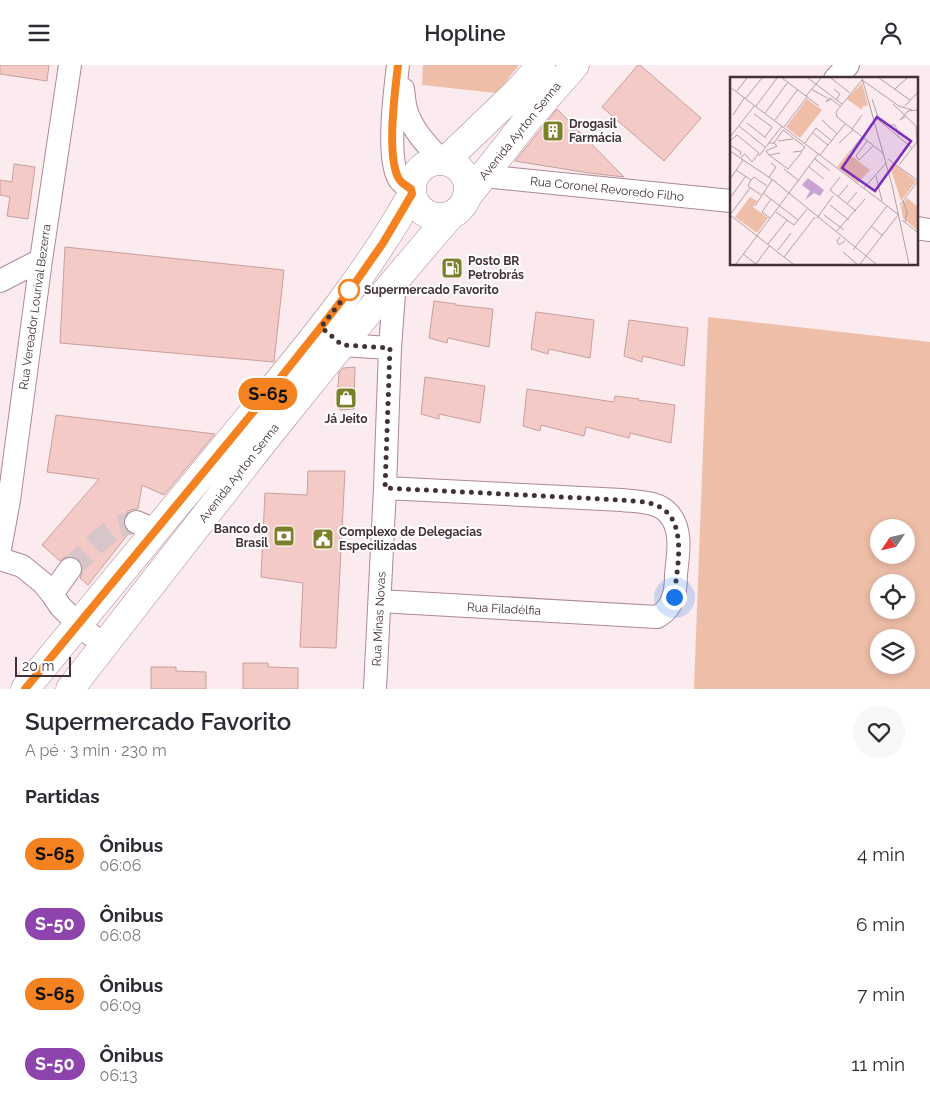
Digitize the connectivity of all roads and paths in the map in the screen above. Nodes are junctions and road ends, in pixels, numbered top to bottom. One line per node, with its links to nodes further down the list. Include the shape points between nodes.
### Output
1 (70, 65): 12 (street, Rua Vereador Lourival Bezerra)
2 (398, 65): 7 (street, via 409,118 427,145); 9 (street, via 393,152)
3 (541, 65): 7 (main road, Avenida Ayrton Senna)
4 (575, 65): 8 (main road, Avenida Ayrton Senna)
5 (848, 65): 6 (street)
6 (837, 77)
7 (443, 161): 9 (main road, via 424,165); 11 (main road, via 454,164 468,183 468,191)
8 (483, 177): 10 (street, Rua Coronel Revoredo Filho); 11 (main road, Avenida Ayrton Senna)
9 (406, 185): 11 (main road, via 424,213 440,218); 15 (main road, via 396,221)
10 (729, 198)
11 (459, 207): 13 (main road, Avenida Ayrton Senna)
12 (41, 260): 14 (street); 19 (street, Rua Vereador Lourival Bezerra)
13 (395, 280): 16 (main road, Avenida Ayrton Senna); 17 (street, Rua Minas Novas)
14 (0, 281)
15 (321, 327): 16 (street); 25 (main road, via 267,396 146,526)
16 (342, 345): 17 (street); 26 (main road, Avenida Ayrton Senna)
17 (390, 348): 18 (street, Rua Minas Novas)
18 (385, 488): 24 (street, Rua Minas Novas); 24 (street, Rua Filadélfia, via 650,503 673,519 679,546 674,597 657,617)
19 (4, 496): 20 (street, Rua Vereador Lourival Bezerra)
20 (0, 549)
21 (0, 559): 23 (street, via 22,566)
22 (70, 569): 23 (street)
23 (52, 593): 25 (street)
24 (380, 601): 29 (street, Rua Minas Novas)
25 (78, 624): 26 (street); 27 (main road)
26 (104, 646): 28 (main road, Avenida Ayrton Senna)
27 (25, 689)
28 (70, 689)
29 (375, 689)

